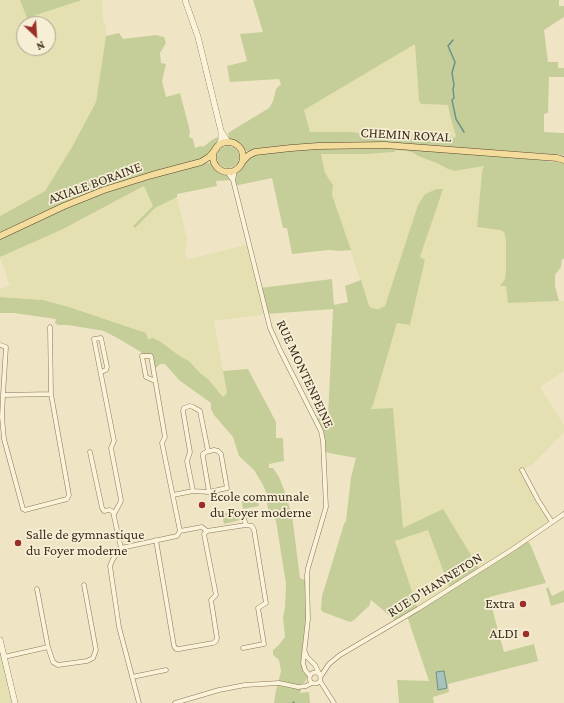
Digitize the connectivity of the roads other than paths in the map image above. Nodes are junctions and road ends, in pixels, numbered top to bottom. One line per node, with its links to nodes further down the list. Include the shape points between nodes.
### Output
1 (184, 0): 2 (street, via 198,37)
2 (221, 131): 3 (street); 4 (street)
3 (228, 142): 4 (main road); 5 (main road)
4 (217, 147): 9 (main road, AXIALE BORAINE); 10 (main road, via 213,156)
5 (241, 149): 6 (main road, CHEMIN ROYAL); 8 (main road)
6 (255, 152): 7 (main road, CHEMIN ROYAL, via 318,146 385,145); 8 (main road)
7 (564, 158)
8 (243, 161): 11 (main road)
9 (201, 162): 10 (main road, AXIALE BORAINE); 14 (main road, AXIALE BORAINE, via 104,190)
10 (215, 164): 12 (main road)
11 (235, 170): 12 (main road); 13 (street, RUE MONTENPEINE)
12 (226, 172): 13 (street, RUE MONTENPEINE)
13 (233, 180): 42 (street, RUE MONTENPEINE, via 270,328 321,431 323,441 326,507 308,571)
14 (0, 236)
15 (50, 327): 19 (street)
16 (0, 345): 20 (street, via 6,347)
17 (101, 372): 17 (street, via 107,367 101,338 94,340); 28 (street, via 114,441 111,448 121,500)
18 (155, 381): 18 (street, via 151,356 142,356 146,376); 27 (street, via 165,437 162,443)
19 (51, 394): 20 (street); 21 (street, via 69,495 67,499 23,509 4,439)
20 (3, 395): 21 (street)
21 (1, 418)
22 (208, 451): 25 (street, via 200,412 190,406 184,408 182,411 190,452 187,461); 26 (street, via 202,457); 26 (street, via 218,451 220,454 227,488)
23 (90, 452): 28 (street, via 102,508 104,511 112,510)
24 (522, 470): 31 (street)
25 (193, 491): 26 (street); 27 (street)
26 (209, 492)
27 (172, 495): 33 (street)
28 (114, 514): 36 (street)
29 (564, 514): 31 (street, RUE D'HANNETON)
30 (244, 516): 32 (street)
31 (552, 522): 44 (street, RUE D'HANNETON)
32 (246, 525): 34 (street); 41 (street, via 252,526 254,530 266,603 258,608 264,644)
33 (180, 531): 34 (street, via 202,527); 35 (street, via 177,536)
34 (208, 531): 35 (street, via 204,534 216,595 211,600 217,638 213,643 179,649 174,646)
35 (156, 540): 36 (street)
36 (121, 548): 49 (street, via 110,566 120,627)
37 (84, 585): 40 (street, via 95,654 87,661 60,666 53,662)
38 (36, 589): 40 (street)
39 (0, 640): 43 (street)
40 (48, 647): 43 (street)
41 (243, 648)
42 (305, 652): 45 (street); 48 (street, RUE MONTENPEINE, via 303,663)
43 (4, 657): 52 (street)
44 (329, 664): 45 (street); 47 (street, RUE D'HANNETON)
45 (315, 665): 47 (street)
46 (166, 670): 49 (street)
47 (320, 675): 48 (street, via 314,673); 50 (street)
48 (310, 676): 51 (street)
49 (132, 677): 53 (street)
50 (320, 681): 51 (street); 55 (street)
51 (312, 683): 54 (street, via 298,687 279,683 245,685)
52 (15, 703)
53 (139, 703)
54 (175, 703)
55 (334, 703)

